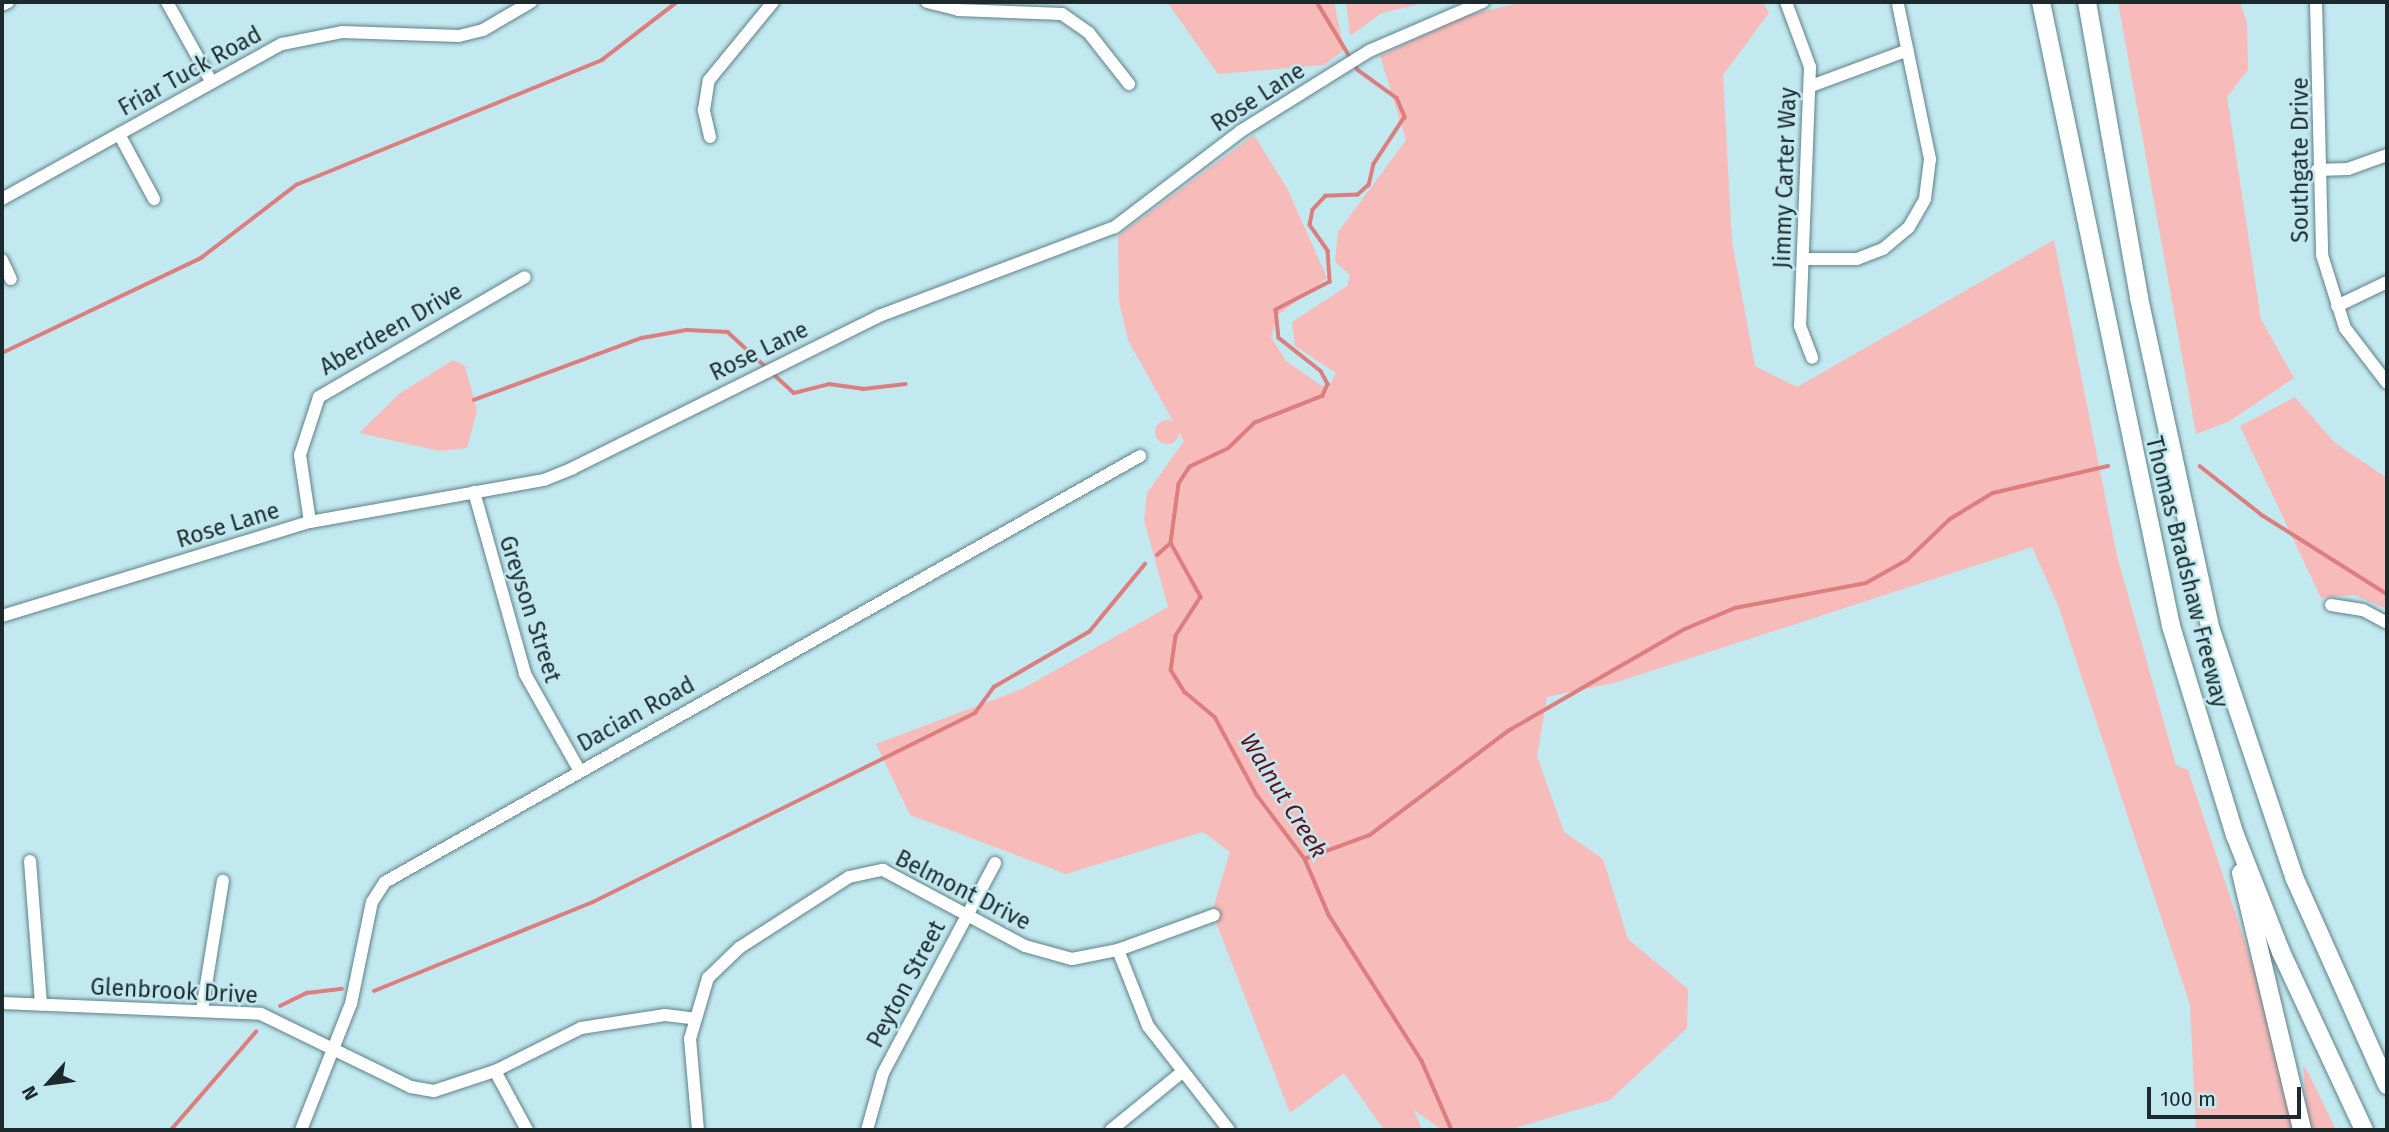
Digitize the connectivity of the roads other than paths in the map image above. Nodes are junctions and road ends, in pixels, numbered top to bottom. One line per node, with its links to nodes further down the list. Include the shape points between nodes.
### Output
1 (8, 2): 11 (street)
2 (167, 2): 14 (street)
3 (531, 2): 14 (street, Friar Tuck Road, via 483,30 459,36 307,35)
4 (774, 2): 18 (street, via 709,80 704,110)
5 (928, 2): 15 (street, via 958,10 1062,14 1089,33)
6 (1483, 2): 32 (street, Rose Lane, via 1369,51 1241,131 1115,227 1081,244 878,316 573,468)
7 (1786, 2): 16 (street, Jimmy Carter Way)
8 (2041, 2): 38 (highway, Thomas Bradshaw Freeway, via 2171,626)
9 (2087, 2): 52 (highway, Thomas Bradshaw Freeway, via 2139,298 2211,630 2294,877)
10 (2316, 2): 20 (street, Southgate Drive, via 2322,92)
11 (2, 5)
12 (1898, 5): 13 (street)
13 (1908, 50): 16 (street); 23 (street, via 1930,159 1918,215 1883,249 1857,258)
14 (211, 81): 17 (street, Friar Tuck Road)
15 (1129, 84)
16 (1811, 86): 23 (street, Jimmy Carter Way)
17 (119, 134): 21 (street, Friar Tuck Road); 22 (street)
18 (710, 137)
19 (2387, 155): 20 (street, via 2348,169)
20 (2317, 170): 28 (street, Southgate Drive, via 2316,226)
21 (2, 199)
22 (154, 199)
23 (1803, 259): 29 (street, Jimmy Carter Way, via 1800,326)
24 (2, 260): 26 (street)
25 (525, 277): 33 (street, Aberdeen Drive, via 319,397 300,455)
26 (10, 279)
27 (2387, 282): 28 (street)
28 (2337, 306): 30 (street, Southgate Drive, via 2354,345)
29 (1812, 358)
30 (2387, 383)
31 (1140, 456): 37 (street, Dacian Road)
32 (474, 492): 33 (street, Rose Lane); 37 (street, Greyson Street, via 526,674)
33 (310, 522): 35 (street, Rose Lane)
34 (2331, 605): 36 (street, via 2363,610)
35 (2, 616)
36 (2387, 623)
37 (579, 770): 49 (street, Dacian Road, via 377,890)
38 (2235, 835): 59 (highway, via 2252,934); 60 (highway, Thomas Bradshaw Freeway, via 2281,953)
39 (30, 861): 46 (street)
40 (995, 863): 42 (street, Peyton Street)
41 (223, 881): 47 (street)
42 (966, 914): 44 (street, Belmont Drive, via 1051,956); 48 (street, Belmont Drive, via 883,870 866,870 738,948 708,978); 56 (street, Peyton Street, via 883,1073)
43 (1214, 915): 44 (street, Belmont Drive)
44 (1118, 950): 51 (street, via 1148,1026)
45 (2, 1003): 46 (street, Glenbrook Drive)
46 (41, 1005): 47 (street, Glenbrook Drive)
47 (202, 1010): 49 (street, Glenbrook Drive, via 261,1014)
48 (691, 1018): 50 (street, Glenbrook Drive, via 665,1015 581,1028); 55 (street, Belmont Drive)
49 (333, 1051): 50 (street, Glenbrook Drive, via 411,1087 434,1091); 53 (street, Dacian Road)
50 (495, 1071): 54 (street)
51 (1181, 1073): 57 (street); 58 (street)
52 (2387, 1085)
53 (302, 1130)
54 (527, 1130)
55 (698, 1130)
56 (867, 1130)
57 (1111, 1130)
58 (1229, 1130)
59 (2302, 1130)
60 (2364, 1130)

